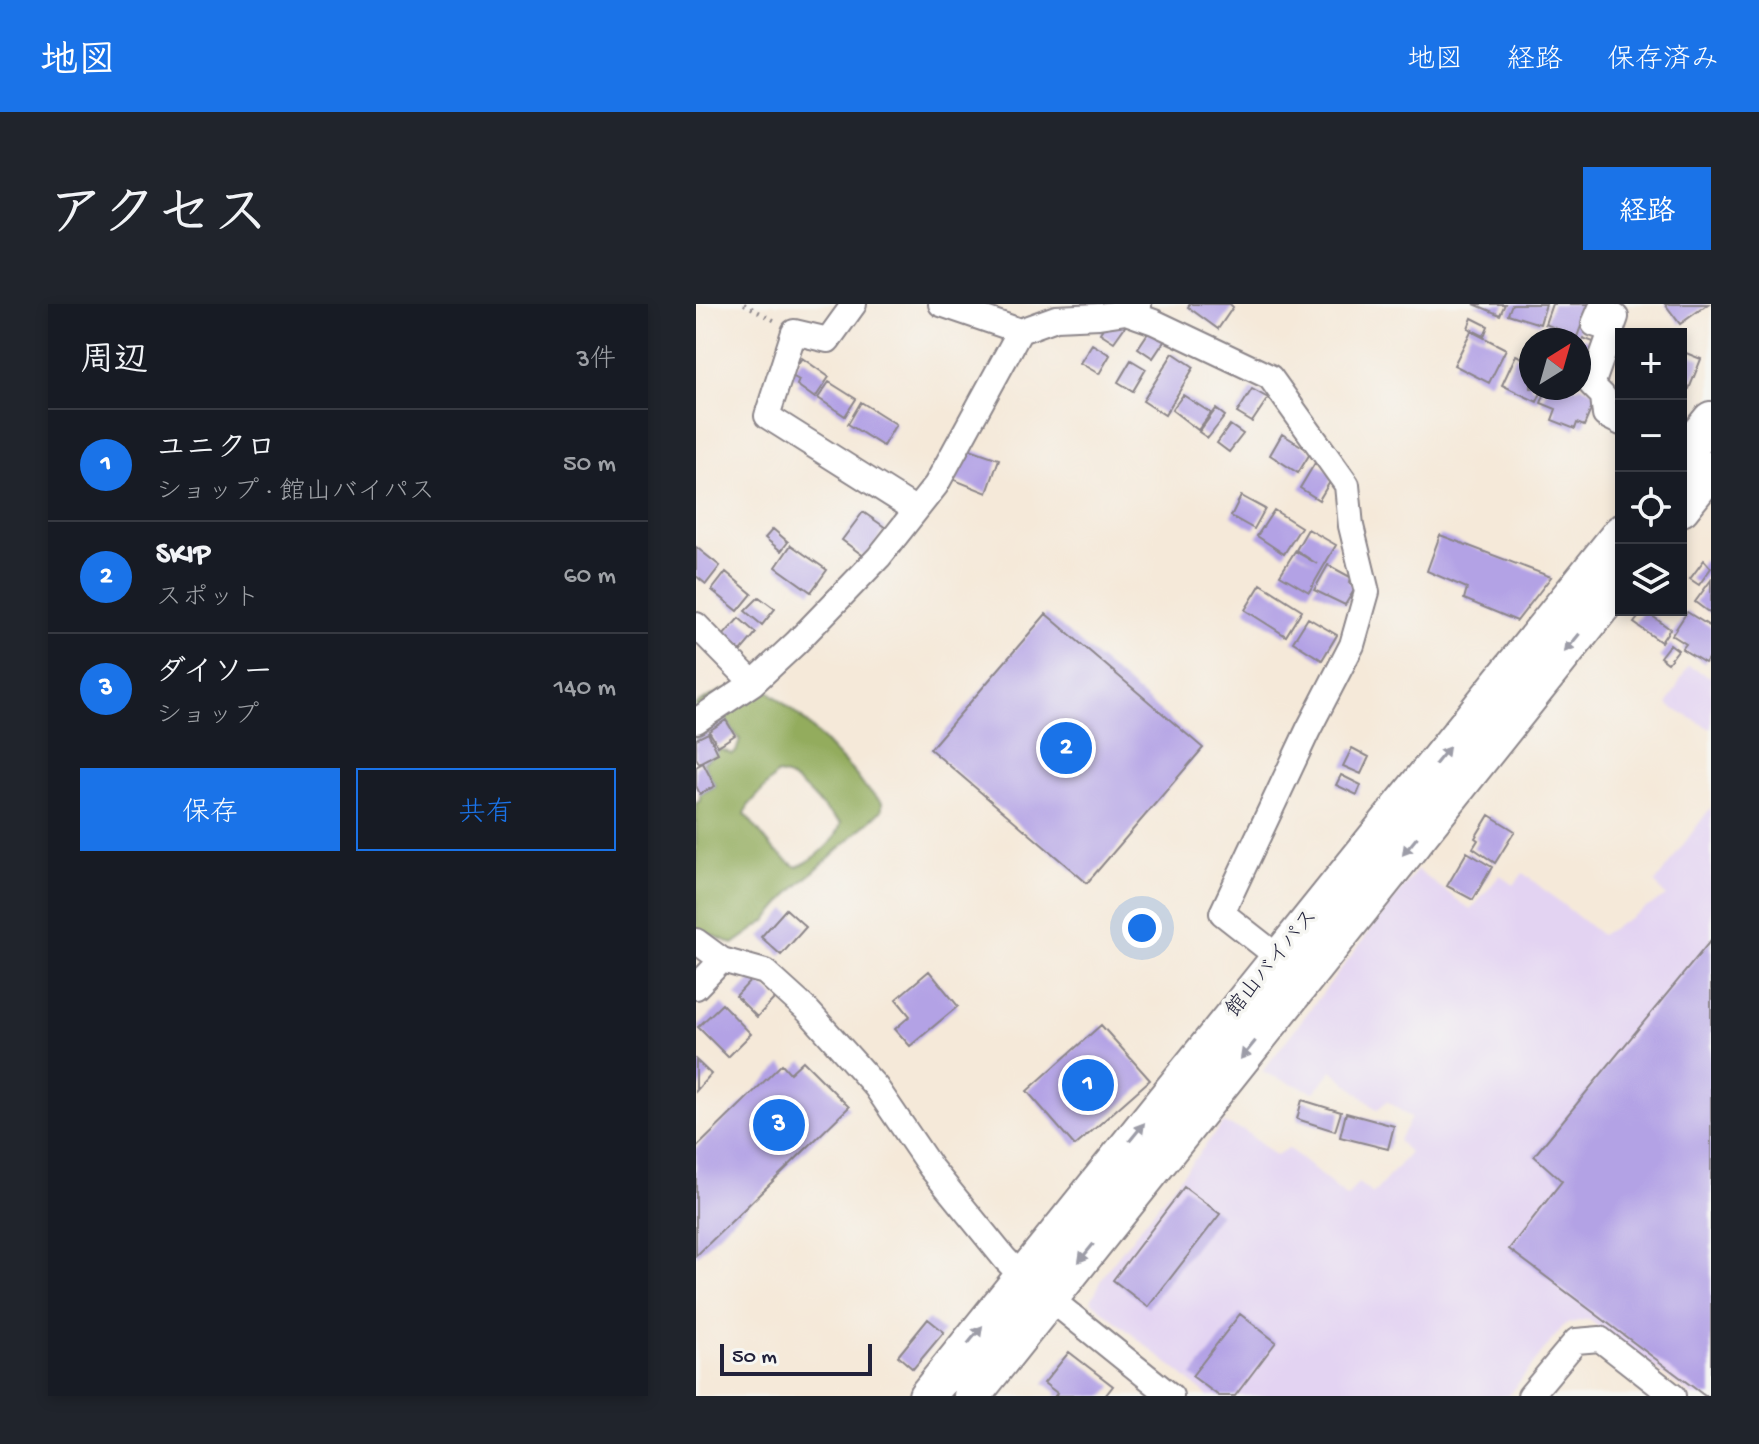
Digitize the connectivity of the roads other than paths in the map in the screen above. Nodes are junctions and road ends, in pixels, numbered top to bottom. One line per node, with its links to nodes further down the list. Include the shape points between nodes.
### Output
1 (854, 304): 9 (street, via 828,340 794,332 767,416)
2 (941, 304): 5 (street)
3 (1135, 308): 5 (street, via 1056,318); 16 (street, via 1270,377 1347,485 1367,592 1352,645 1222,913)
4 (1612, 330): 6 (street, via 1592,385 1603,396 1605,415)
5 (1020, 331): 9 (street, via 936,485)
6 (1615, 420)
7 (1711, 420): 8 (highway)
8 (1693, 473)
9 (916, 510): 13 (street, via 879,557)
10 (1615, 540): 16 (highway, 館山バイパス, one-way to 10)
11 (1615, 590): 20 (highway, 館山バイパス, one-way to 20)
12 (696, 625): 13 (street)
13 (753, 683): 14 (street)
14 (696, 721)
15 (696, 941): 17 (street)
16 (1278, 957): 19 (highway, 館山バイパス, one-way to 16)
17 (722, 960): 18 (street); 19 (street, via 765,972 808,1011 876,1087 931,1168)
18 (696, 987)
19 (1022, 1276): 20 (street); 21 (highway, 館山バイパス, one-way to 19)
20 (1050, 1298): 22 (highway, 館山バイパス); 23 (street)
21 (927, 1396)
22 (972, 1396)
23 (1171, 1396)
24 (1530, 1396): 25 (street, via 1576,1341 1600,1339)
25 (1673, 1396)

